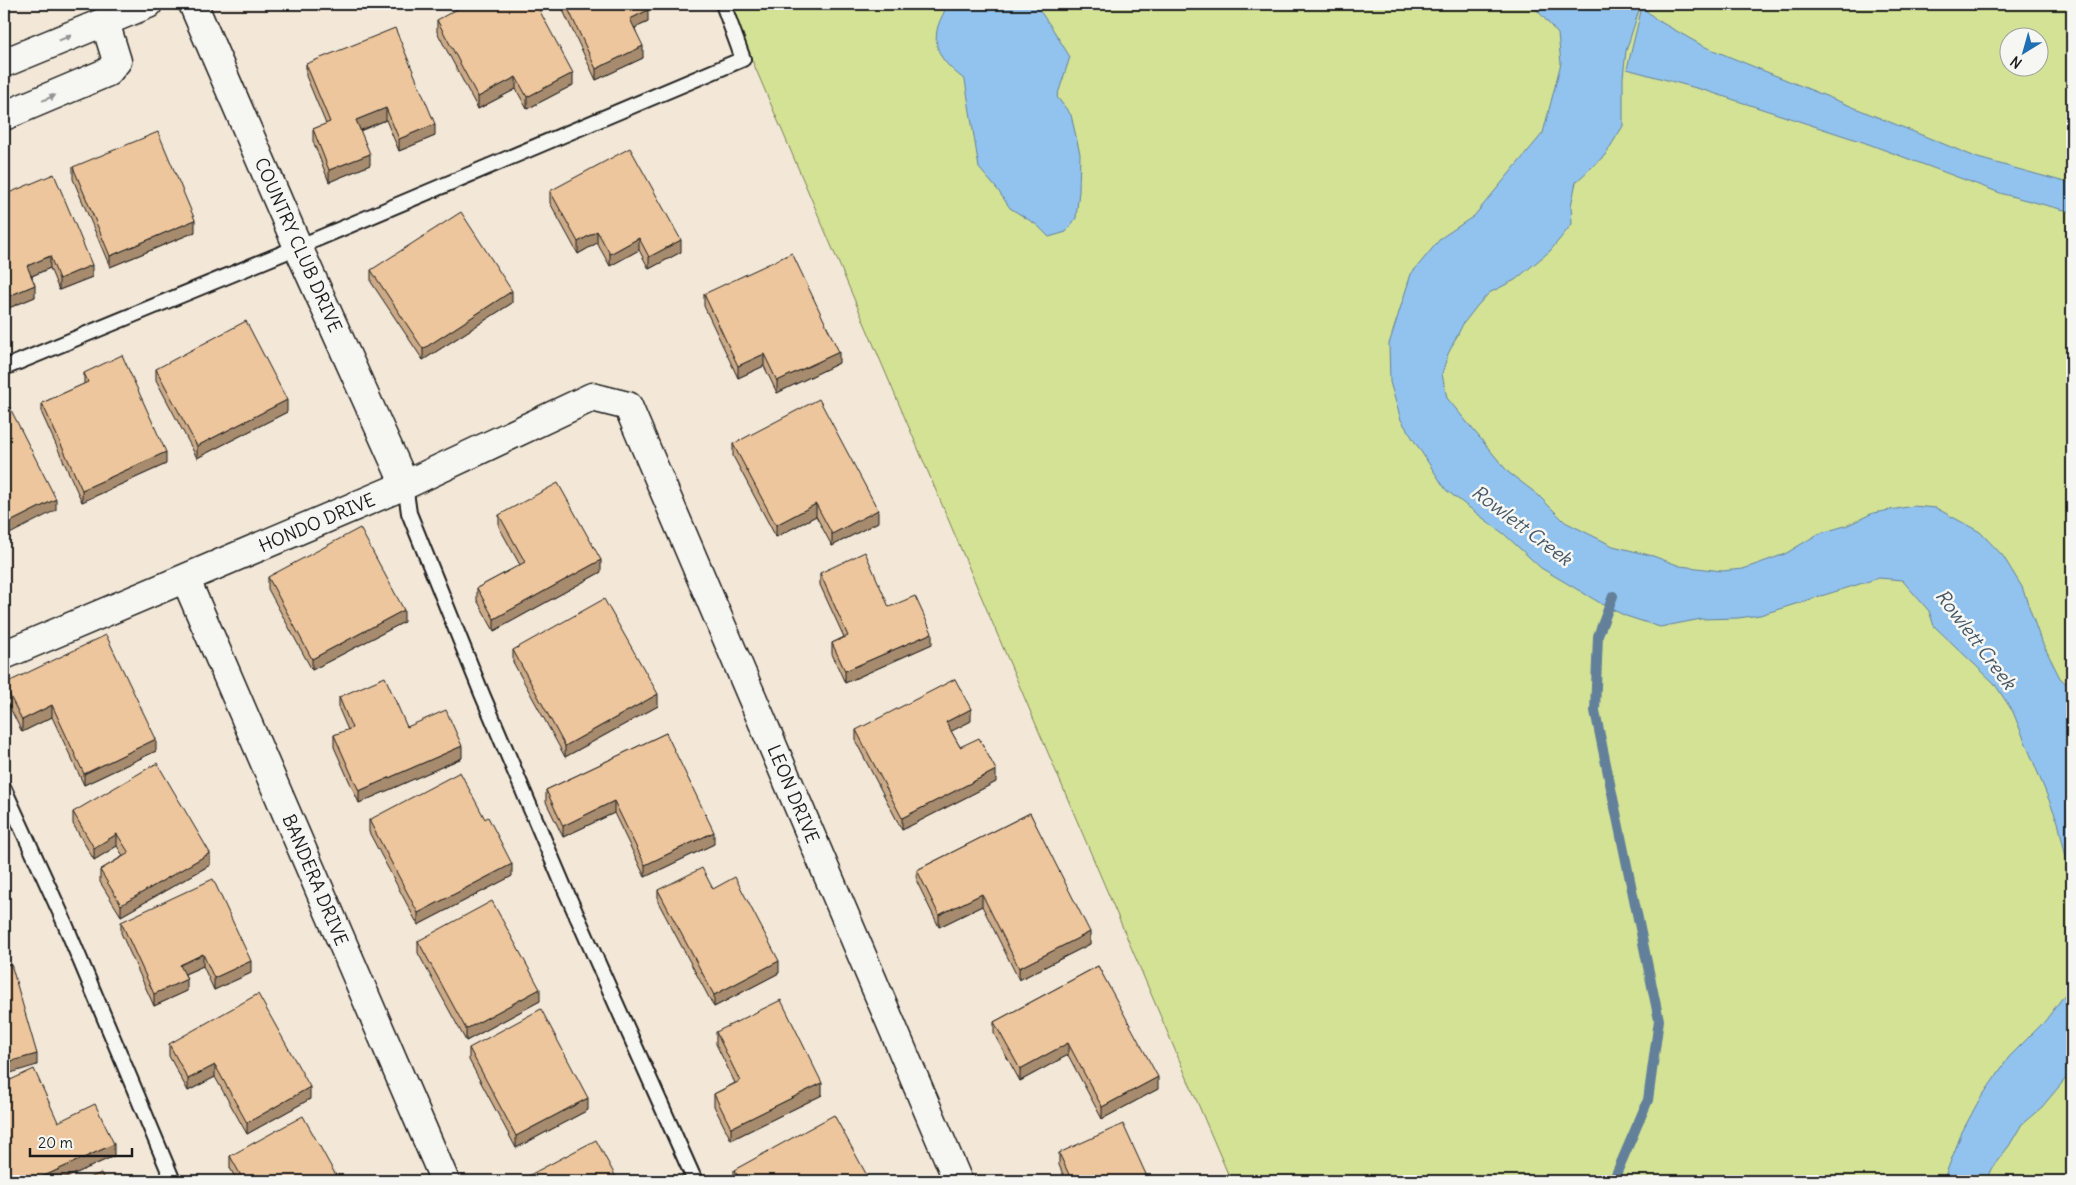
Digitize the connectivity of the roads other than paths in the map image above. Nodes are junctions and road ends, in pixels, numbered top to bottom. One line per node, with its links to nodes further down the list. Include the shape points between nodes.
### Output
1 (148, 4): 4 (street)
2 (193, 4): 7 (street, COUNTRY CLUB DRIVE)
3 (723, 4): 7 (lane, via 743,59)
4 (104, 22): 5 (street, one-way to 4); 6 (street, one-way to 4, via 108,72 117,61)
5 (4, 63)
6 (4, 116)
7 (298, 247): 8 (lane); 10 (street, COUNTRY CLUB DRIVE)
8 (4, 368)
9 (628, 406): 10 (street, HONDO DRIVE, via 592,397); 17 (street, LEON DRIVE)
10 (405, 485): 11 (street, HONDO DRIVE); 16 (lane, via 409,513 482,694)
11 (186, 580): 12 (street, HONDO DRIVE); 15 (street, BANDERA DRIVE)
12 (4, 656)
13 (4, 789): 14 (lane, via 60,912)
14 (173, 1181)
15 (445, 1181)
16 (695, 1181)
17 (958, 1181)

